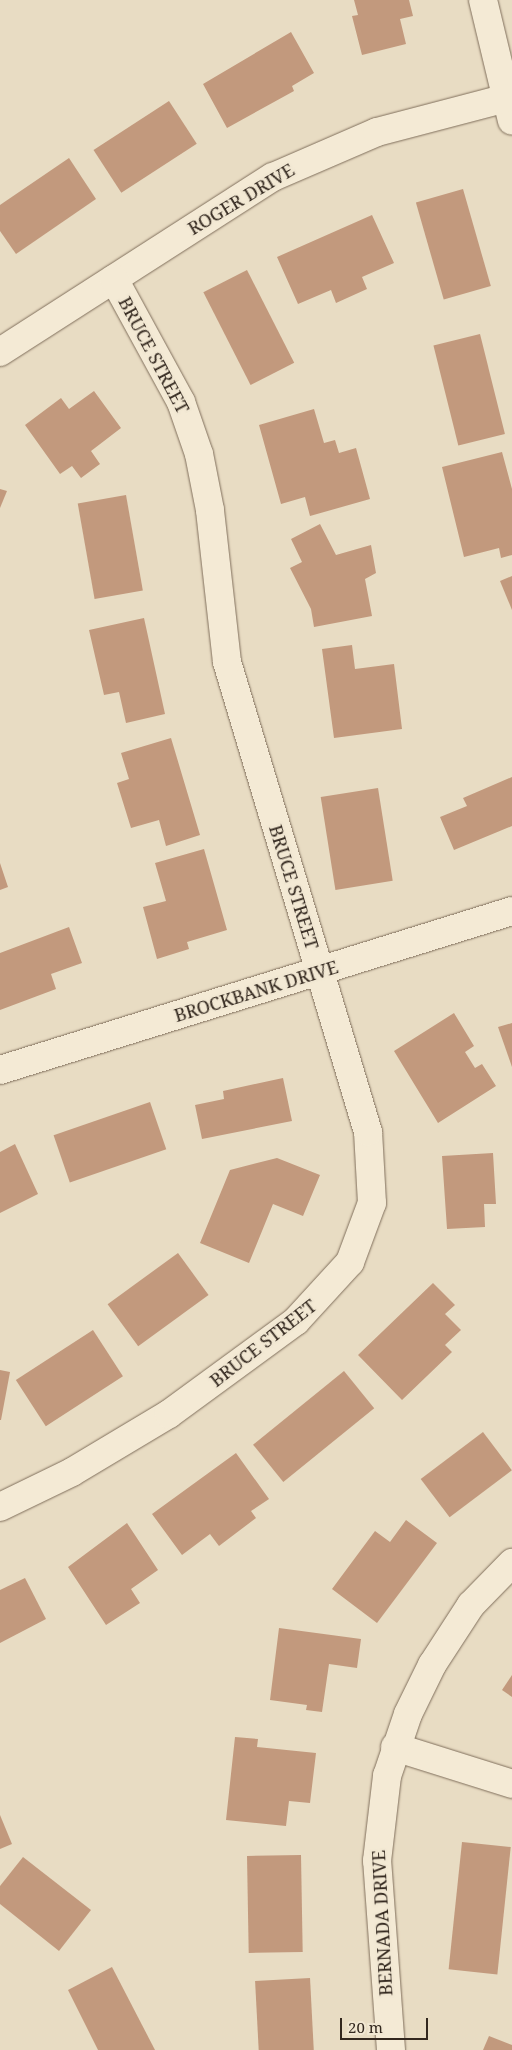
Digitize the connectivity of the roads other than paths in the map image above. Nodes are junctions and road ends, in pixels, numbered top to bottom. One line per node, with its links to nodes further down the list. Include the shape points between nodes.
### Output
1 (483, 0): 2 (street)
2 (509, 109): 3 (street, ROGER DRIVE, via 392,127 306,161 241,195)
3 (114, 279): 4 (street, ROGER DRIVE); 6 (street, BRUCE STREET, via 181,402 199,454 210,510 227,662)
4 (0, 352)
5 (512, 911): 6 (street, BROCKBANK DRIVE)
6 (319, 972): 7 (street, BROCKBANK DRIVE); 8 (street, BRUCE STREET, via 371,1154 372,1203 350,1262 296,1321 215,1382 121,1444)
7 (0, 1070)
8 (0, 1507)
9 (512, 1563): 10 (street, BERNADA DRIVE, via 471,1605 449,1637 419,1690)
10 (396, 1747): 11 (street); 12 (street, BERNADA DRIVE, via 382,1806 377,1861)
11 (512, 1784)
12 (391, 2050)

